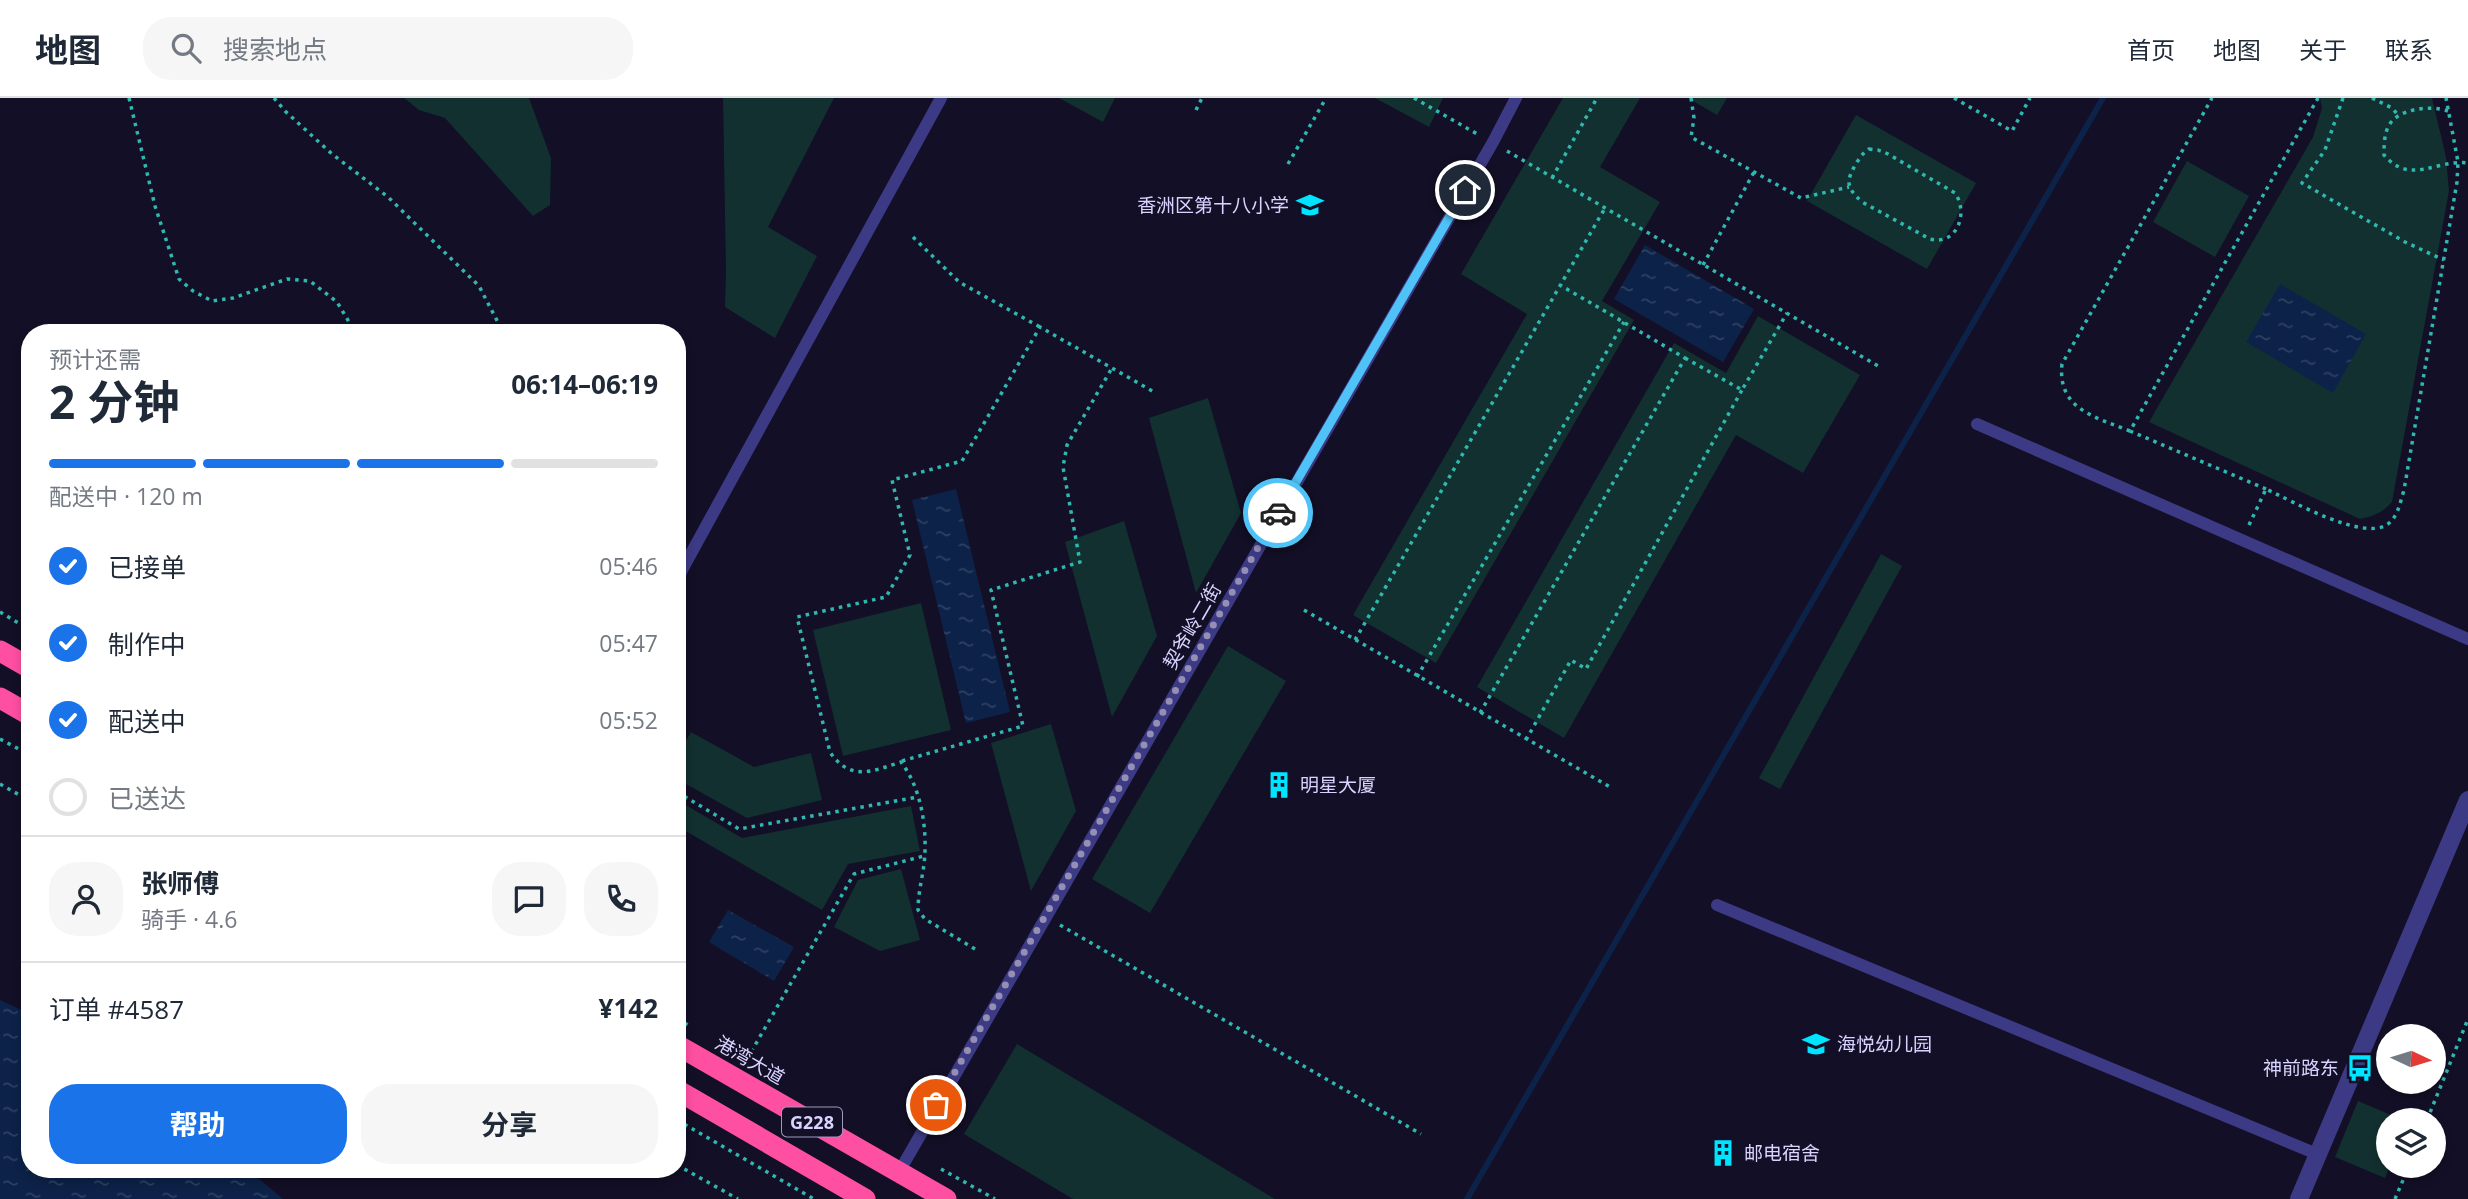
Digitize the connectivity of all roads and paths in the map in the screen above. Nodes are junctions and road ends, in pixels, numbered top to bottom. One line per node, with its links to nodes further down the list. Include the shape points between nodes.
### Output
1 (130, 98): 34 (path, via 155,206 179,279 212,301 287,279 310,281 337,302)
2 (274, 98): 35 (path, via 332,154 388,197 479,286)
3 (942, 98): 46 (lane)
4 (1202, 98): 17 (path)
5 (1326, 98): 23 (path)
6 (1414, 98): 20 (path)
7 (1516, 98): 20 (lane, 契爷岭二街)
8 (1597, 98): 25 (path)
9 (1691, 98): 24 (path, via 1691,137)
10 (1954, 98): 11 (path, via 2012,131)
11 (2031, 98)
12 (2212, 98): 43 (path, via 2062,364 2060,379 2077,408)
13 (2318, 98): 43 (path)
14 (2343, 98): 29 (path, via 2325,150 2302,183)
15 (2372, 98): 19 (path)
16 (2446, 98): 18 (path)
17 (1196, 110)
18 (2448, 111): 19 (path, via 2425,107); 21 (path)
19 (2399, 116): 21 (path, via 2388,124 2385,137 2384,155 2394,166 2417,172)
20 (1493, 142): 25 (path); 70 (lane, 契爷岭二街)
21 (2458, 162): 22 (path); 29 (path)
22 (2468, 163)
23 (1288, 164)
24 (1754, 172): 26 (path, via 1801,198); 30 (path)
25 (1552, 178): 27 (path)
26 (1849, 187): 26 (path, via 1862,202 1938,241 1950,237 1962,215 1955,193 1878,150 1863,152 1848,177)
27 (1605, 208): 30 (path); 31 (path)
28 (914, 237): 36 (path, via 959,282)
29 (2444, 260): 44 (path, via 2403,490 2390,523 2364,530)
30 (1703, 265): 32 (path)
31 (1560, 285): 33 (path); 51 (path)
32 (1787, 313): 38 (path); 40 (path)
33 (1624, 322): 37 (path); 54 (path)
34 (350, 324)
35 (499, 324)
36 (1040, 327): 39 (path); 61 (path, via 962,461 892,481 910,555 886,597 797,617 836,761 857,772)
37 (1685, 358): 40 (path); 57 (path)
38 (1878, 366)
39 (1112, 368): 41 (path); 61 (path, via 1067,445 1063,467 1080,562 991,590 1023,726)
40 (1742, 390): 59 (path, via 1586,669 1571,660)
41 (1154, 391)
42 (1977, 424): 45 (lane)
43 (2130, 431): 44 (path)
44 (2266, 489): 45 (path)
45 (2243, 540): 50 (lane)
46 (686, 563)
47 (1304, 610): 51 (path)
48 (0, 612): 49 (path)
49 (21, 624)
50 (2468, 639)
51 (1354, 640): 54 (path)
52 (0, 651): 53 (highway)
53 (21, 663)
54 (1418, 677): 57 (path)
55 (0, 698): 56 (highway)
56 (21, 710)
57 (1480, 713): 59 (path)
58 (0, 739): 60 (path)
59 (1526, 740): 63 (path)
60 (21, 750)
61 (901, 762): 66 (path, via 912,776)
62 (0, 784): 64 (path)
63 (1610, 787)
64 (21, 796)
65 (686, 797): 66 (path, via 739,829)
66 (918, 797): 68 (path)
67 (2468, 800): 79 (street)
68 (924, 856): 71 (path, via 918,909 925,919); 74 (path, via 854,874)
69 (1717, 905): 79 (lane)
70 (1046, 917): 78 (path); 81 (lane, 契爷岭二街)
71 (975, 949)
72 (2468, 1019): 76 (path)
73 (686, 1050): 81 (highway, 港湾大道 / G228)
74 (747, 1059)
75 (686, 1095): 85 (highway, G228)
76 (2432, 1108)
77 (686, 1125): 84 (path)
78 (1421, 1134)
79 (2318, 1154): 87 (street)
80 (686, 1170): 83 (path)
81 (899, 1172): 86 (highway, 港湾大道 / G228)
82 (2404, 1178): 88 (path)
83 (738, 1199)
84 (814, 1199)
85 (865, 1199)
86 (946, 1199)
87 (2299, 1199)
88 (2395, 1199)

